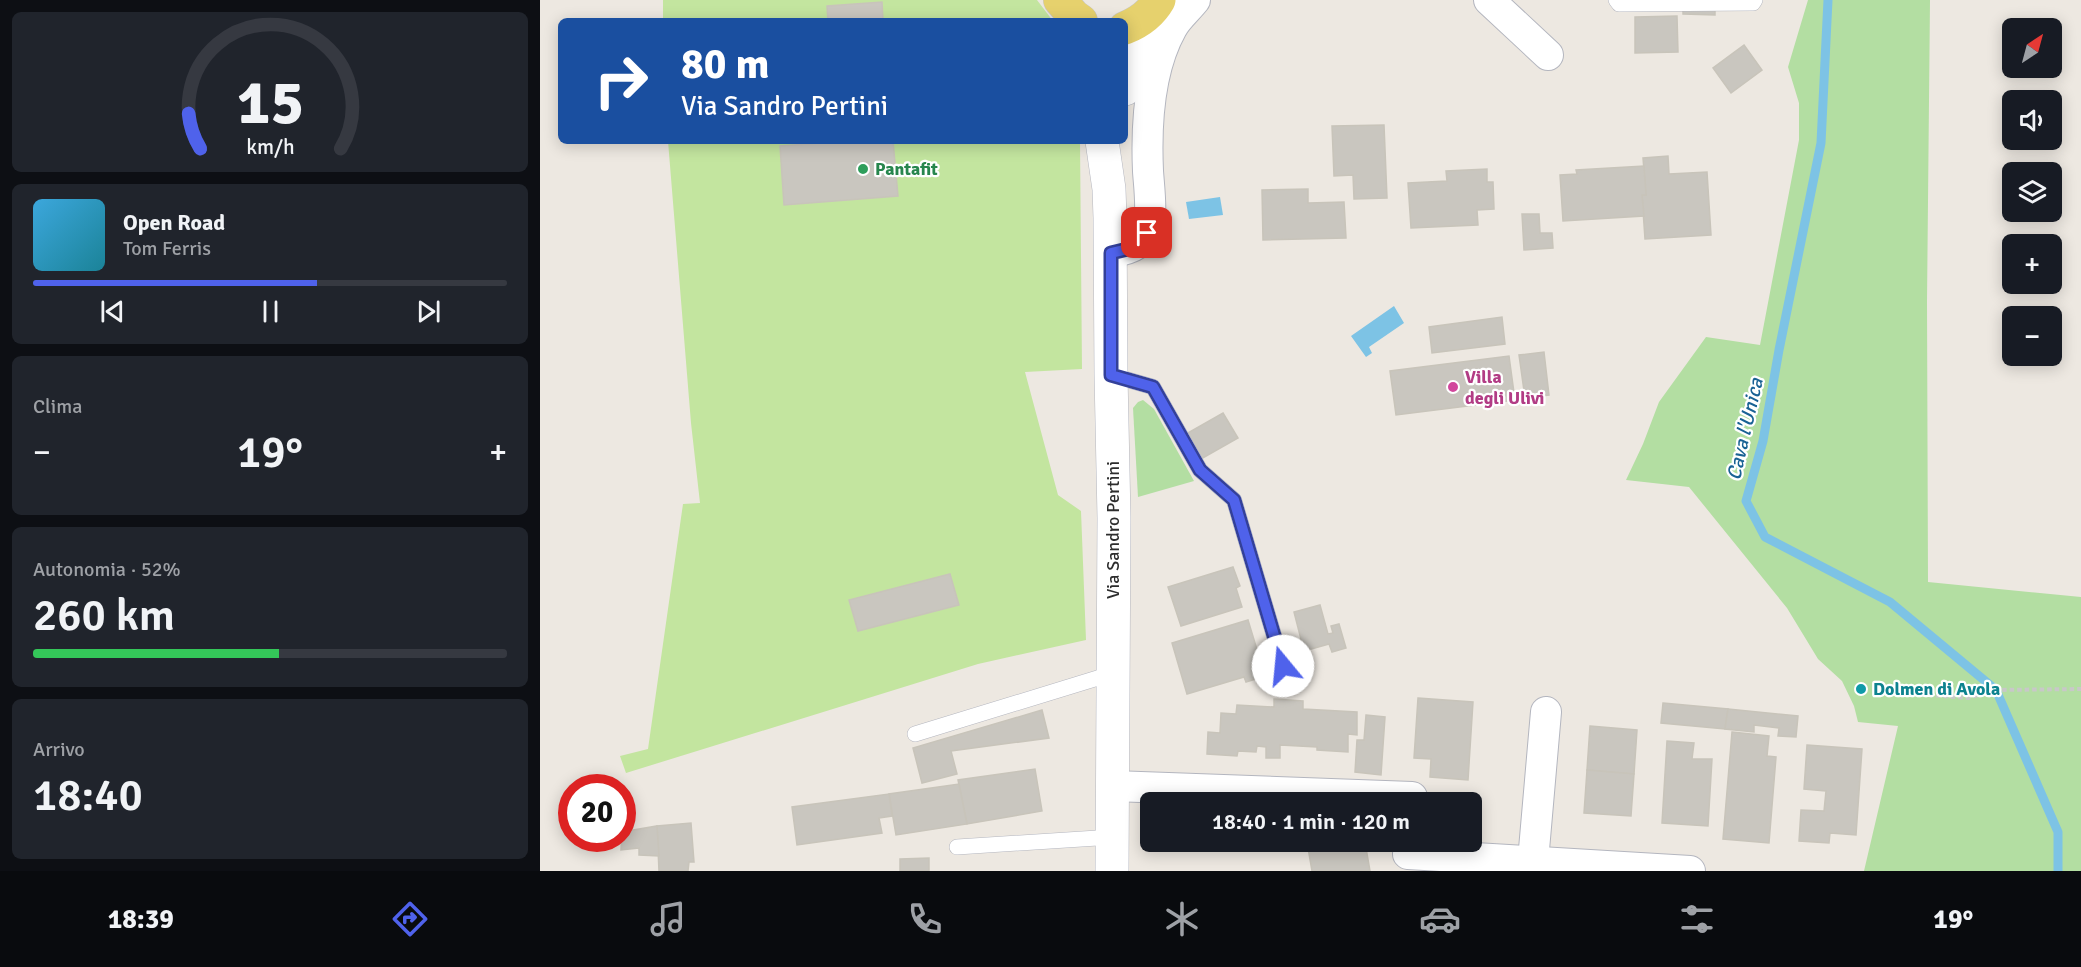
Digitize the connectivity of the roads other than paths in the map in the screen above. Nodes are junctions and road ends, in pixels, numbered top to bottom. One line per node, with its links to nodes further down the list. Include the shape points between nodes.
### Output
1 (1195, 0): 12 (street, via 1172,27 1159,60 1150,105 1147,233 1136,247)
2 (1489, 0): 7 (street)
3 (1617, 0): 4 (lane, via 1619,4)
4 (1755, 0)
5 (1158, 2): 6 (main road, via 1142,20); 8 (street)
6 (1128, 27)
7 (1548, 55)
8 (1128, 81)
9 (1102, 144): 11 (street)
10 (1116, 144): 11 (street)
11 (1109, 189): 12 (street, Via Sandro Pertini)
12 (1111, 253): 13 (street, Via Sandro Pertini)
13 (1111, 375): 14 (lane, via 1153,387 1200,470 1234,500); 15 (street, Via Sandro Pertini)
14 (1283, 666)
15 (1114, 673): 17 (lane); 18 (street, Via Sandro Pertini)
16 (1545, 712): 23 (street)
17 (915, 734)
18 (1113, 786): 19 (street); 20 (street, Via Sandro Pertini)
19 (1276, 792)
20 (1113, 837): 21 (lane); 25 (street, Via Sandro Pertini)
21 (957, 847)
22 (1408, 856): 23 (street)
23 (1533, 861): 24 (street)
24 (1658, 870): 26 (street)
25 (1112, 871)
26 (1690, 871)

